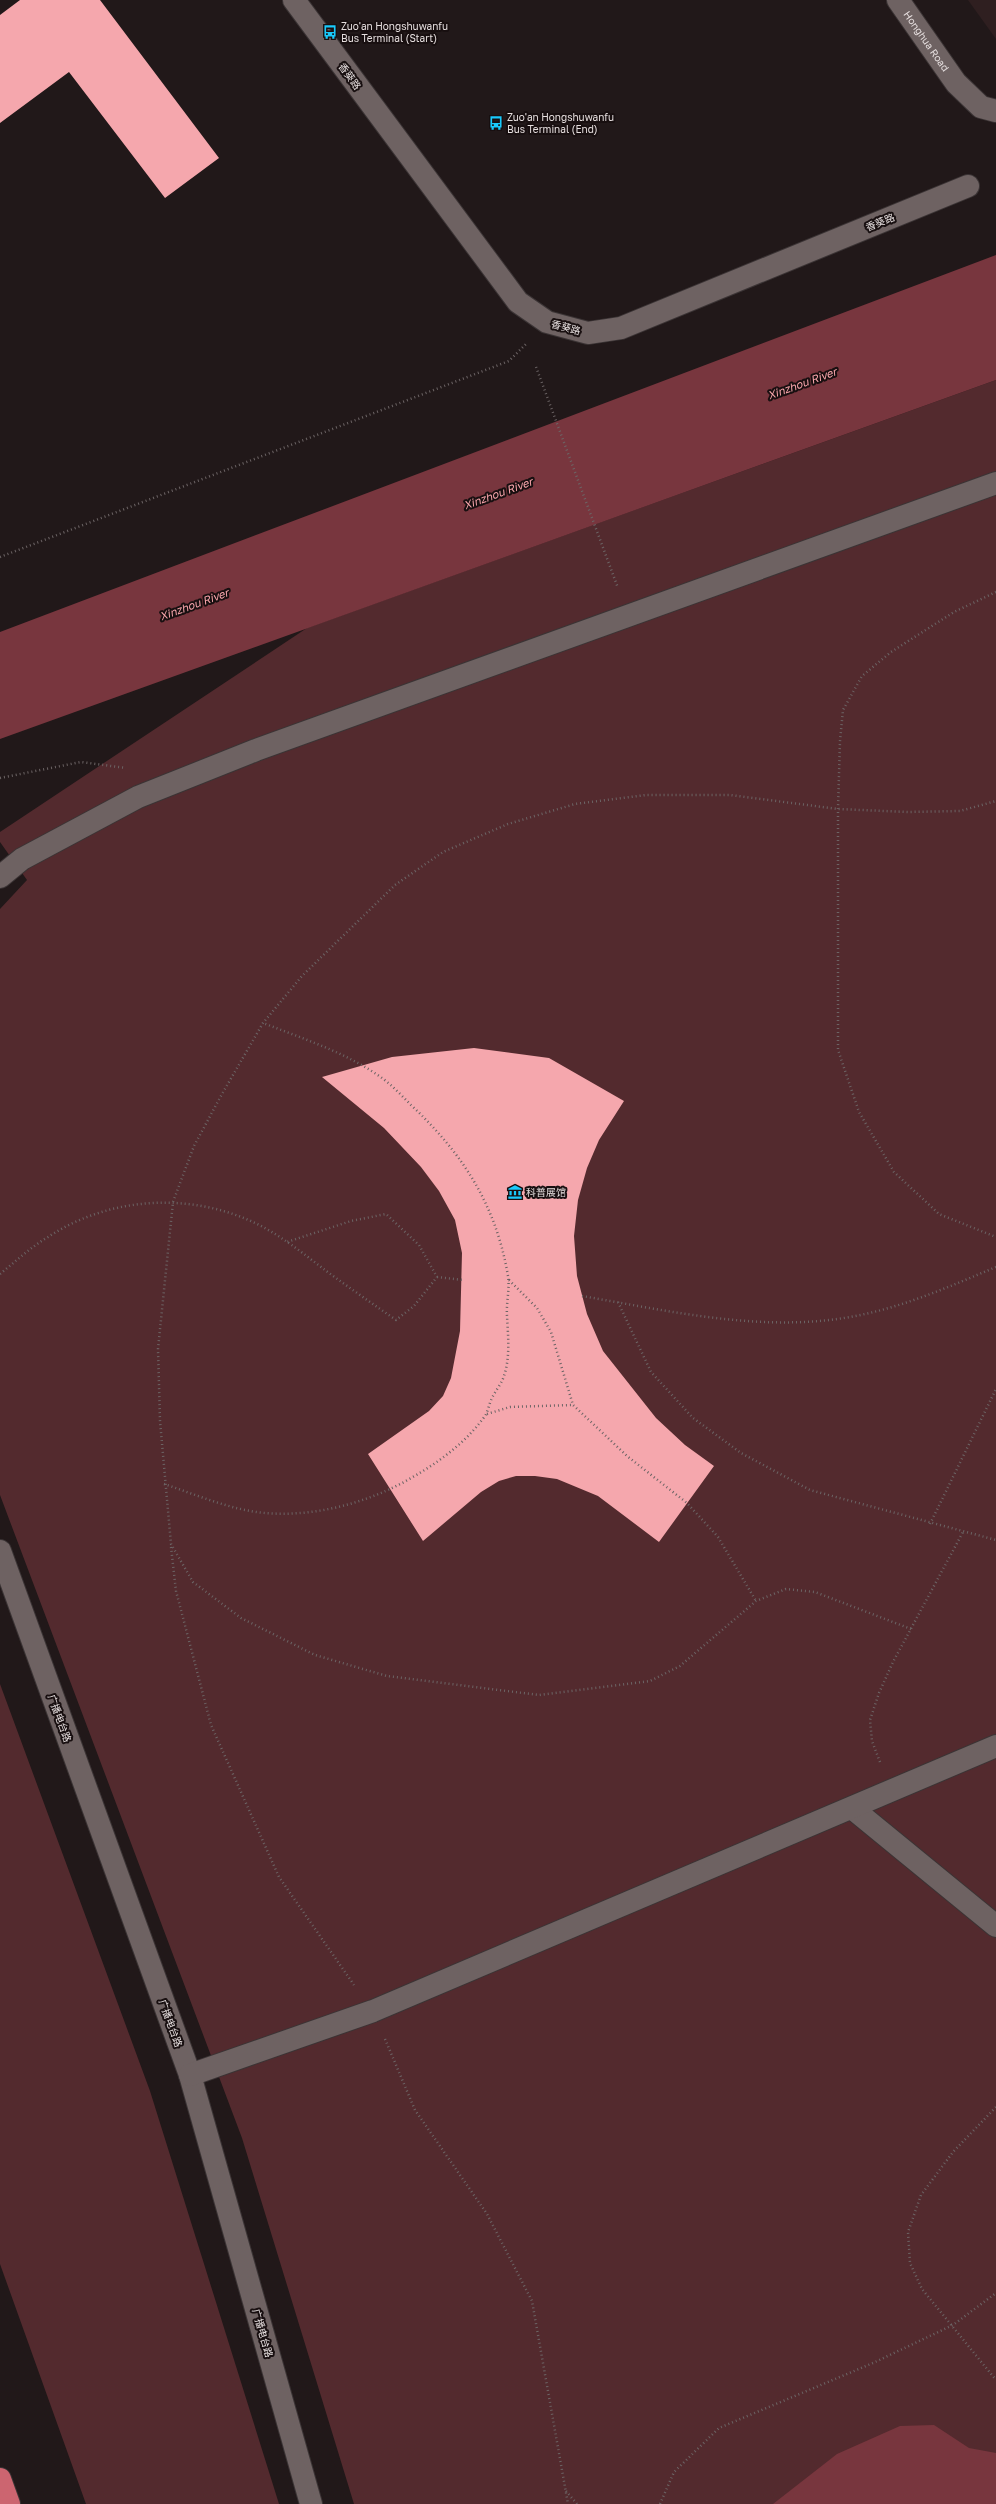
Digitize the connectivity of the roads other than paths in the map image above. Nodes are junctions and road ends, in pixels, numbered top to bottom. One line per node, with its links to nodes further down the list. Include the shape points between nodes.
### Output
1 (294, 0): 4 (street, 香葵路, via 518,302 547,322 588,333 621,328)
2 (898, 0): 3 (street, Honghua Road, via 956,83 981,108)
3 (996, 111)
4 (968, 186)
5 (996, 483): 6 (street, via 256,750 138,797 22,860)
6 (0, 877)
7 (0, 1551): 11 (street, 广播电台路)
8 (996, 1746): 9 (street)
9 (852, 1808): 10 (street); 11 (street, via 373,2011)
10 (996, 1926)
11 (190, 2075): 14 (street, 广播电台路)
12 (0, 2479): 13 (highway)
13 (9, 2504)
14 (311, 2504)

